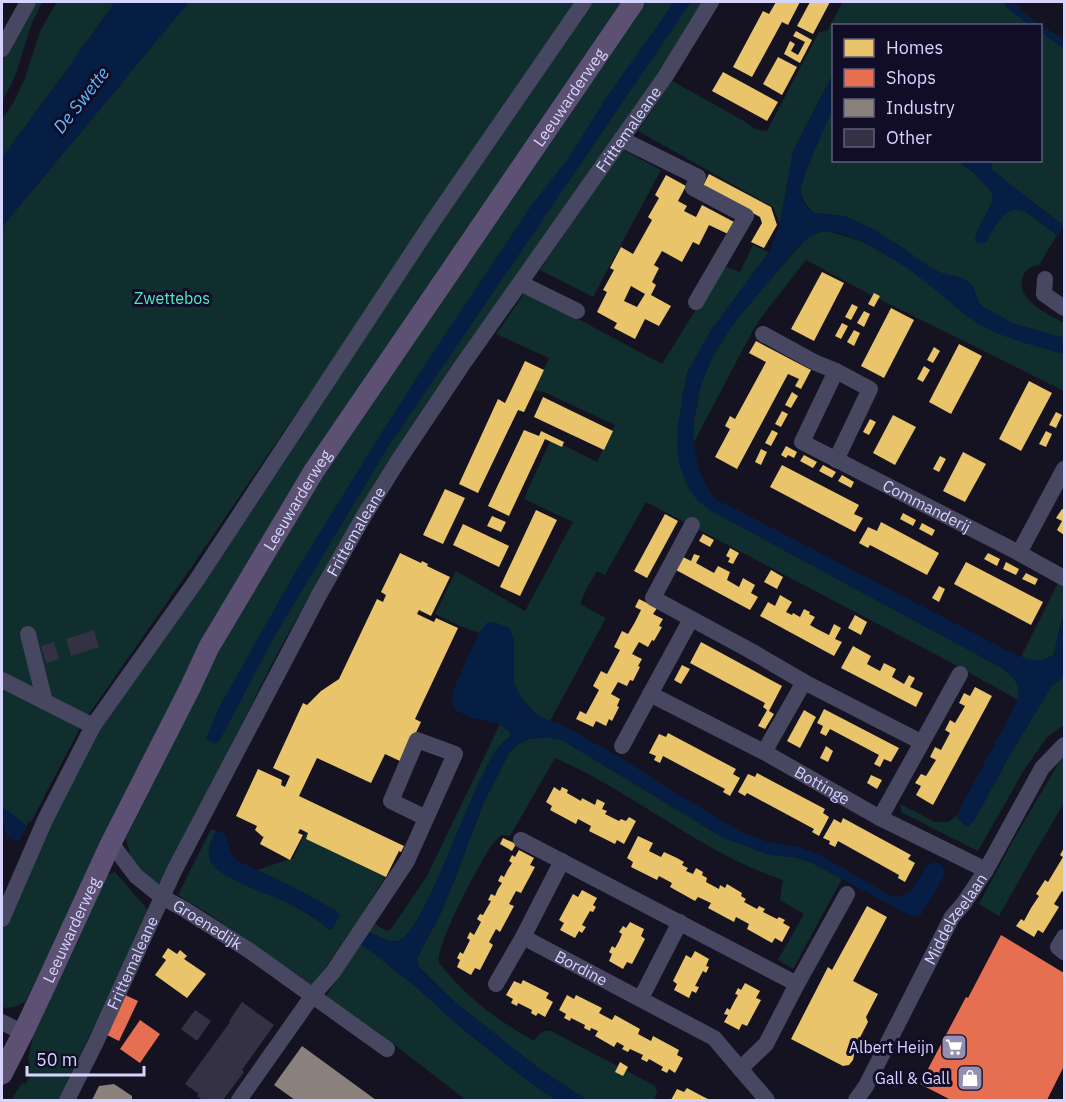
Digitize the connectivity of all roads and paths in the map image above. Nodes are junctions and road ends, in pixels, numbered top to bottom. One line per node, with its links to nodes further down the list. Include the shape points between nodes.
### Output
1 (28, 2): 5 (street)
2 (584, 2): 26 (street, via 431,224 196,581)
3 (634, 2): 34 (main road, Leeuwarderweg, via 314,471 209,647)
4 (711, 2): 6 (street, Frittemaleane)
5 (2, 49)
6 (621, 139): 8 (street, Frittemaleane); 9 (street, via 698,177 693,188 746,216)
7 (1045, 279): 10 (street, via 1044,294)
8 (520, 283): 11 (street); 38 (street, Frittemaleane, via 365,514)
9 (696, 302)
10 (1065, 308)
11 (577, 311)
12 (763, 334): 13 (street)
13 (836, 371): 14 (street, Commanderij, via 802,442); 14 (street, via 870,389)
14 (836, 460): 17 (street, Commanderij)
15 (1065, 469): 17 (street)
16 (692, 525): 19 (street, via 653,598)
17 (1019, 553): 18 (street, Commanderij)
18 (1065, 578)
19 (691, 619): 23 (street); 24 (street)
20 (28, 633): 25 (street)
21 (960, 674): 27 (street)
22 (2, 680): 25 (street)
23 (804, 682): 27 (street); 30 (street)
24 (651, 694): 29 (street); 30 (street, Bottinge)
25 (45, 702): 26 (street)
26 (93, 726): 39 (street, via 45,820)
27 (921, 742): 32 (street)
28 (1065, 745): 36 (street, Middelzeelaan, via 1042,768)
29 (622, 746)
30 (764, 752): 32 (street, Bottinge)
31 (426, 818): 31 (street, via 455,754 417,740 391,801); 46 (street, via 407,861 333,972)
32 (880, 818): 36 (street, Bottinge)
33 (521, 840): 35 (street)
34 (111, 843): 38 (street, Groenedijk, via 136,876); 49 (main road, Leeuwarderweg)
35 (562, 861): 40 (street); 41 (street)
36 (986, 870): 56 (street, Middelzeelaan, via 952,917)
37 (847, 894): 45 (street)
38 (162, 897): 46 (street, Groenedijk); 53 (street, Frittemaleane)
39 (2, 919)
40 (680, 922): 45 (street); 47 (street)
41 (523, 937): 44 (street); 47 (street, Bordine)
42 (1065, 937): 43 (street, via 1058,948)
43 (1065, 951)
44 (496, 984)
45 (797, 984): 51 (street, via 766,1044)
46 (312, 995): 50 (street, Groenedijk); 54 (street)
47 (641, 998): 51 (street, Bordine, via 714,1038)
48 (2, 1022): 49 (street)
49 (23, 1033): 52 (main road, Leeuwarderweg)
50 (387, 1049)
51 (740, 1069): 55 (street, Bordine)
52 (2, 1074)
53 (67, 1101)
54 (239, 1101)
55 (767, 1101)
56 (855, 1101)

